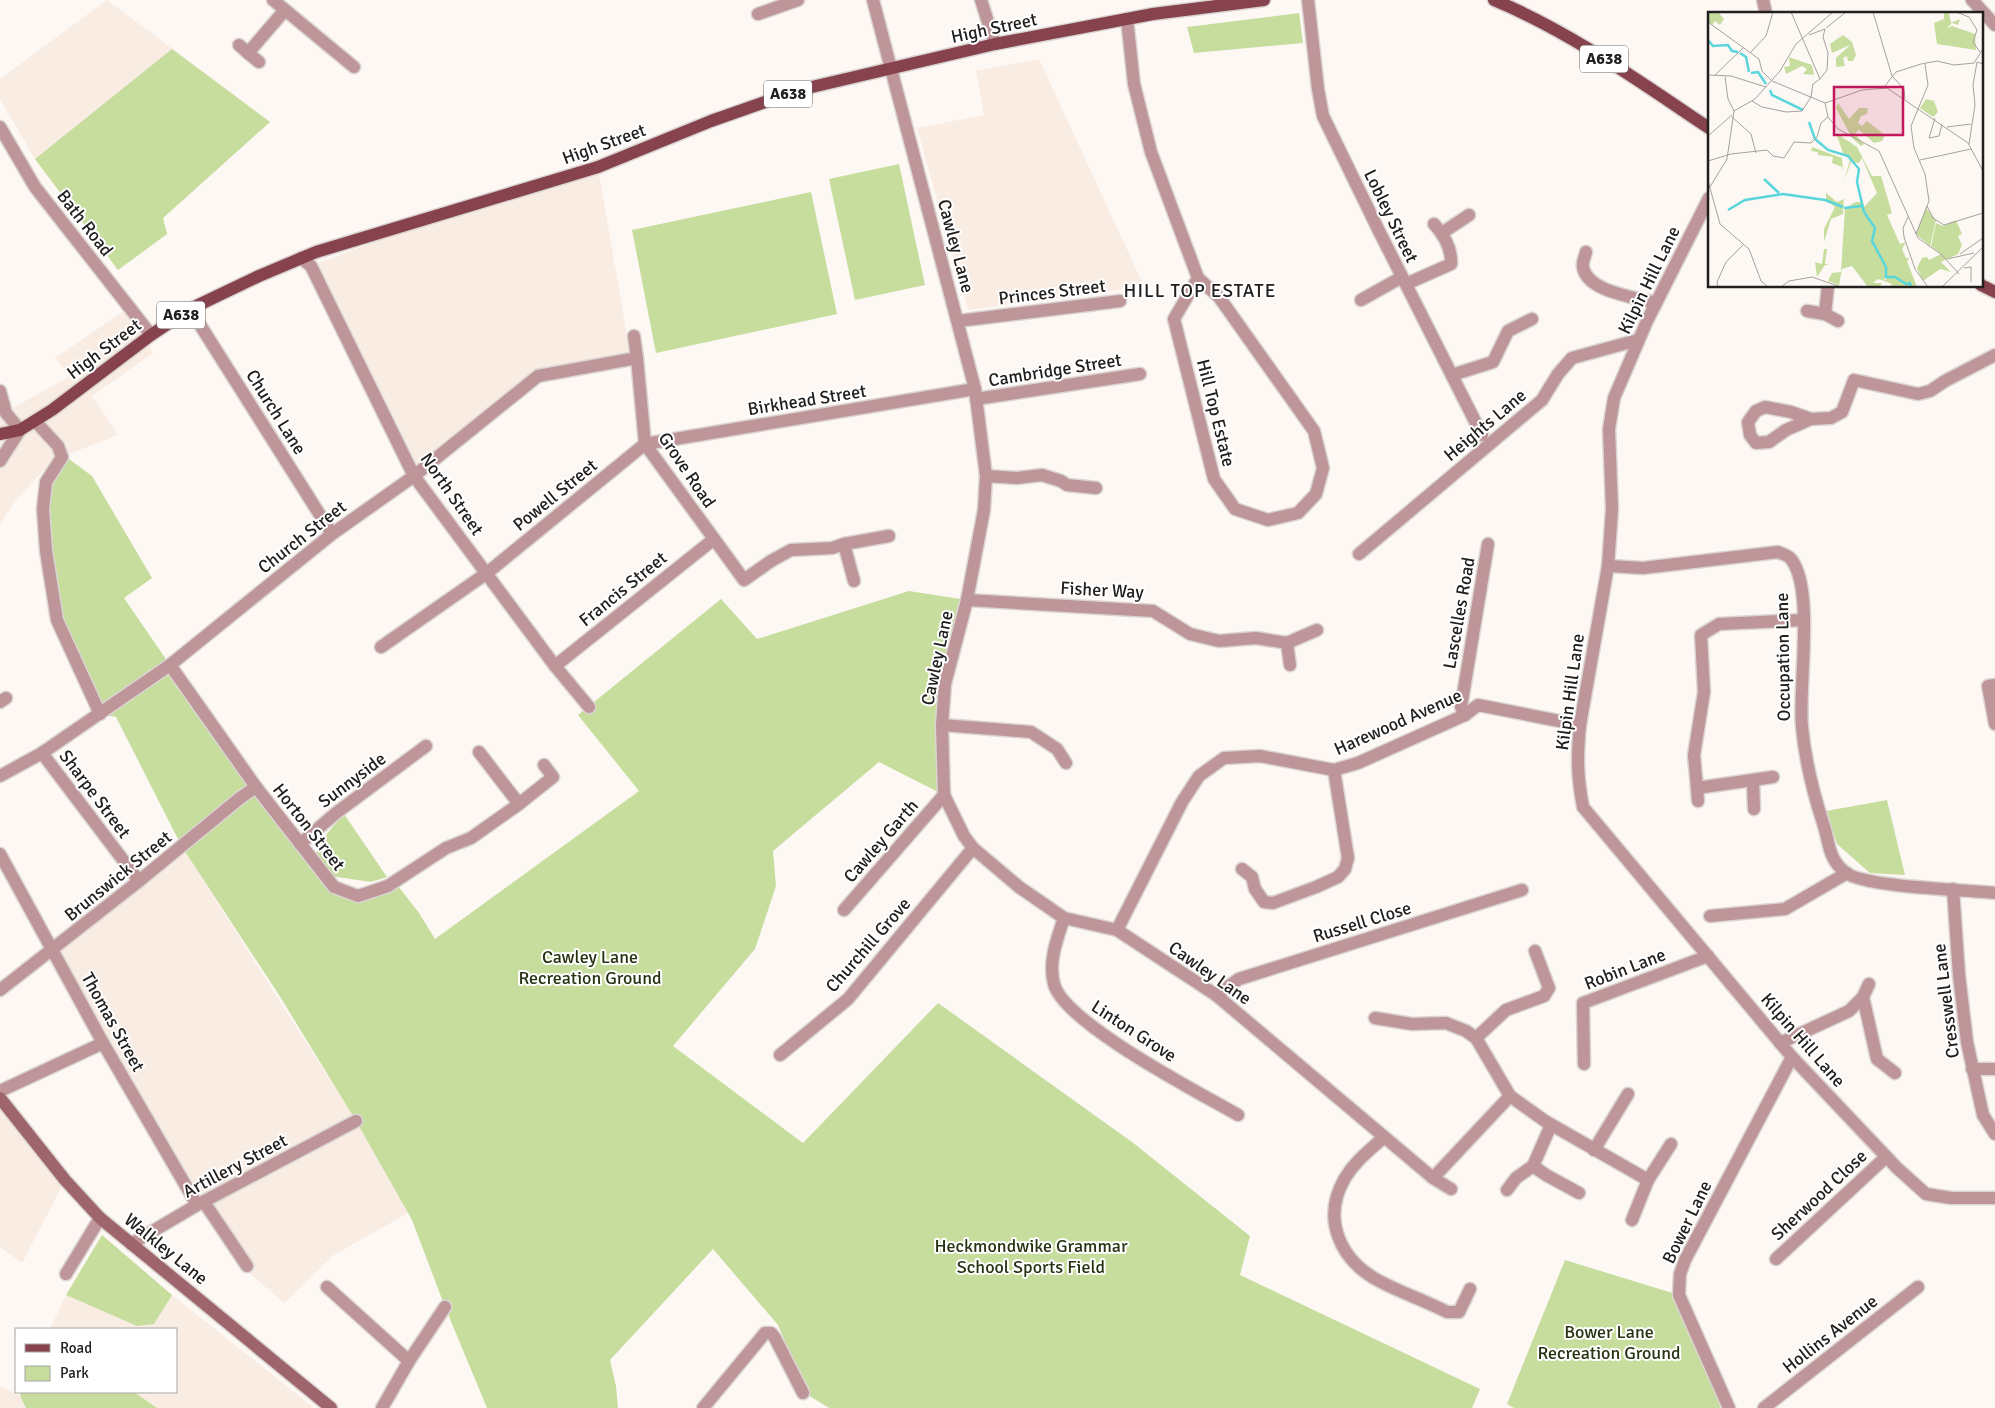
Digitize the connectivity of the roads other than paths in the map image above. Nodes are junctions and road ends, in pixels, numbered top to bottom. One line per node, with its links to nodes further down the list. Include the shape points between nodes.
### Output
1 (273, 0): 9 (street)
2 (798, 0): 10 (street)
3 (873, 0): 16 (street, Cawley Lane)
4 (981, 0): 13 (street)
5 (1264, 0): 11 (main road, High Street / A638)
6 (1308, 0): 24 (street, Lobley Street, via 1323,116)
7 (1494, 0): 18 (main road, A638, via 1605,60)
8 (1972, 0): 12 (street)
9 (285, 10): 14 (street, via 243,49); 15 (street)
10 (758, 14)
11 (1127, 19): 13 (main road, High Street / A638); 23 (street, Hill Top Estate, via 1134,84 1151,152)
12 (1995, 25)
13 (995, 44): 16 (main road, High Street / A638)
14 (259, 62)
15 (354, 67)
16 (892, 69): 22 (main road, High Street / A638, via 799,90 711,121 598,167); 35 (street, Cawley Lane)
17 (0, 127): 37 (street, Bath Road, via 35,187)
18 (1708, 127)
19 (1708, 201): 30 (street, Kilpin Hill Lane)
20 (1469, 215): 24 (street, via 1438,229 1452,254 1450,264)
21 (1586, 252): 30 (street, via 1582,265 1595,285)
22 (301, 258): 31 (main road, High Street / A638); 53 (street, North Street, via 311,266)
23 (1198, 278): 23 (street, Hill Top Estate, via 1219,297 1314,431 1323,468 1316,494 1298,512 1268,520 1235,509 1214,479 1174,319)
24 (1404, 281): 28 (street); 43 (street, Lobley Street)
25 (1982, 285): 27 (main road)
26 (1828, 288): 33 (street)
27 (1995, 292)
28 (1361, 300)
29 (1120, 301): 35 (street, Princes Street)
30 (1656, 303): 39 (street, Kilpin Hill Lane)
31 (190, 309): 37 (main road, High Street / A638); 56 (street, Church Lane)
32 (1808, 311): 33 (street)
33 (1825, 314): 36 (street)
34 (1532, 319): 43 (street, via 1508,331 1493,362)
35 (958, 321): 45 (street, Cawley Lane)
36 (1838, 321)
37 (151, 335): 47 (main road, High Street / A638)
38 (634, 336): 41 (street, Grove Road)
39 (1638, 340): 61 (street, Heights Lane, via 1572,358 1542,400); 62 (street, Kilpin Hill Lane, via 1614,398 1609,429 1612,509)
40 (1995, 355): 46 (street, via 1930,391 1918,394 1854,380 1842,412 1831,418)
41 (637, 358): 51 (street, Grove Road); 53 (street, Church Street, via 538,376)
42 (1140, 374): 45 (street, Cambridge Street)
43 (1452, 375): 50 (street, Lobley Street)
44 (0, 391): 48 (street, via 6,413)
45 (976, 394): 51 (street, Birkhead Street); 54 (street, Cawley Lane)
46 (1811, 419)
47 (35, 421): 48 (main road, High Street / A638); 75 (street, via 58,446 62,457 46,482 43,509 57,620)
48 (20, 430): 49 (main road, High Street / A638); 52 (street)
49 (0, 434)
50 (1482, 435)
51 (645, 444): 58 (street, Grove Road); 63 (street, Powell Street)
52 (0, 460)
53 (414, 476): 56 (street, Church Street); 63 (street, North Street)
54 (986, 476): 55 (street, via 1042,476 1067,485); 65 (street, Cawley Lane, via 984,510)
55 (1096, 488)
56 (332, 534): 72 (street, Church Street)
57 (889, 536): 59 (street)
58 (714, 539): 59 (street, Grove Road, via 744,580 791,550 832,548); 71 (street, Francis Street)
59 (844, 544): 64 (street)
60 (1488, 544): 76 (street, Lascelles Road, via 1461,707)
61 (1359, 554)
62 (1608, 566): 66 (street, Occupation Lane, via 1643,568 1778,552 1790,557 1798,572); 79 (street, Kilpin Hill Lane)
63 (487, 573): 69 (street, Powell Street); 71 (street, North Street)
64 (854, 581)
65 (967, 600): 68 (street, Fisher Way, via 1153,611 1199,637 1219,641 1256,638); 78 (street, Cawley Lane, via 945,684)
66 (1804, 620): 90 (street, via 1719,624 1702,634 1704,692 1694,755); 99 (street, Occupation Lane, via 1802,728 1817,808 1831,857)
67 (1317, 630): 68 (street)
68 (1287, 644): 70 (street)
69 (381, 647)
70 (1290, 665)
71 (555, 666): 74 (street, North Street)
72 (166, 667): 75 (street, Church Street); 89 (street, Horton Street)
73 (1995, 685): 77 (street, via 1988,686)
74 (589, 707)
75 (100, 714): 82 (street, Church Street)
76 (1465, 715): 79 (street, Harewood Avenue, via 1478,705); 85 (street, Harewood Avenue, via 1358,763)
77 (1995, 724)
78 (942, 725): 83 (street, via 1031,732 1061,746); 91 (street, Cawley Lane)
79 (1580, 725): 110 (street, Kilpin Hill Lane, via 1577,780 1583,807)
80 (426, 746): 95 (street, Sunnyside)
81 (479, 752): 93 (street)
82 (42, 753): 86 (street, Church Street); 100 (street, Sharpe Street)
83 (1066, 764)
84 (544, 765): 93 (street, Horton Street, via 553,777)
85 (1334, 770): 98 (street, via 1348,858 1345,869 1316,887 1272,903 1264,902 1252,877); 107 (street, Harewood Avenue, via 1260,756 1224,758 1200,776 1182,802)
86 (0, 776)
87 (1773, 778): 88 (street)
88 (1753, 780): 90 (street); 94 (street)
89 (256, 787): 95 (street, Horton Street); 100 (street, Brunswick Street)
90 (1697, 788): 92 (street)
91 (944, 795): 96 (street, Cawley Lane); 104 (street, Cawley Garth)
92 (1698, 801)
93 (519, 804): 95 (street, Horton Street, via 470,838 446,848 388,886 358,896 334,888)
94 (1754, 808)
95 (300, 844)
96 (973, 848): 106 (street, Cawley Lane, via 1019,887); 119 (street, Churchill Grove, via 848,999)
97 (1, 860): 108 (street, Thomas Street)
98 (1242, 869)
99 (1847, 873): 101 (street, Occupation Lane, via 1871,882); 105 (street, via 1785,909)
100 (139, 881): 108 (street, Brunswick Street)
101 (1952, 889): 103 (street, Occupation Lane); 123 (street, Cresswell Lane)
102 (1522, 890): 113 (street, Russell Close, via 1239,979)
103 (1995, 893)
104 (844, 910)
105 (1710, 916)
106 (1064, 918): 107 (street, Cawley Lane); 129 (street, Linton Grove, via 1051,962 1054,986 1067,1005 1105,1037)
107 (1117, 930): 113 (street, Cawley Lane)
108 (52, 950): 112 (street, Brunswick Street); 117 (street, Thomas Street)
109 (1535, 952): 116 (street, via 1549,988 1544,996 1506,1010)
110 (1708, 956): 118 (street, Kilpin Hill Lane); 121 (street, Robin Lane, via 1583,1004)
111 (1869, 984): 114 (street)
112 (0, 990)
113 (1216, 995): 133 (street, Cawley Lane)
114 (1863, 997): 118 (street, via 1849,1011); 124 (street, via 1877,1059)
115 (1375, 1018): 116 (street, via 1412,1024 1446,1023)
116 (1476, 1038): 127 (street)
117 (103, 1043): 125 (street); 144 (street, Thomas Street)
118 (1780, 1043): 120 (street, Kilpin Hill Lane)
119 (780, 1054)
120 (1792, 1058): 136 (street, Kilpin Hill Lane); 160 (street, Bower Lane, via 1680,1274 1679,1295)
121 (1584, 1064)
122 (1995, 1068): 123 (street)
123 (1972, 1070): 132 (street, Cresswell Lane, via 1983,1115)
124 (1895, 1073)
125 (0, 1091)
126 (1628, 1094): 135 (street)
127 (1510, 1096): 131 (street); 138 (street)
128 (0, 1098): 145 (main road, Walkley Lane, via 65,1180)
129 (1238, 1115)
130 (356, 1121): 144 (street, Artillery Street)
131 (1551, 1125): 135 (street); 137 (street)
132 (1995, 1134)
133 (1384, 1137): 138 (street, Cawley Lane); 153 (street, via 1357,1161 1335,1198 1333,1217 1339,1241 1353,1262 1380,1282 1447,1312 1459,1316)
134 (1671, 1144): 139 (street)
135 (1594, 1150): 139 (street)
136 (1886, 1157): 143 (street, Kilpin Hill Lane, via 1926,1194 1951,1198); 148 (street, Sherwood Close)
137 (1533, 1166): 141 (street, via 1516,1178); 142 (street)
138 (1433, 1178): 140 (street, Cawley Lane)
139 (1648, 1180): 146 (street)
140 (1451, 1190)
141 (1508, 1190)
142 (1580, 1193)
143 (1995, 1198)
144 (201, 1204): 147 (street, Artillery Street); 149 (street, Thomas Street)
145 (100, 1218): 147 (main road, Walkley Lane); 150 (street)
146 (1632, 1220)
147 (131, 1244): 157 (main road, Walkley Lane)
148 (1776, 1259)
149 (247, 1266)
150 (66, 1274)
151 (1918, 1286): 161 (street, Hollins Avenue)
152 (327, 1287): 155 (street)
153 (1470, 1289)
154 (445, 1307): 155 (street)
155 (410, 1361): 158 (street)
156 (803, 1393): 159 (street, via 775,1338 771,1333 765,1333)
157 (330, 1408)
158 (382, 1408)
159 (703, 1408)
160 (1729, 1408)
161 (1764, 1408)

